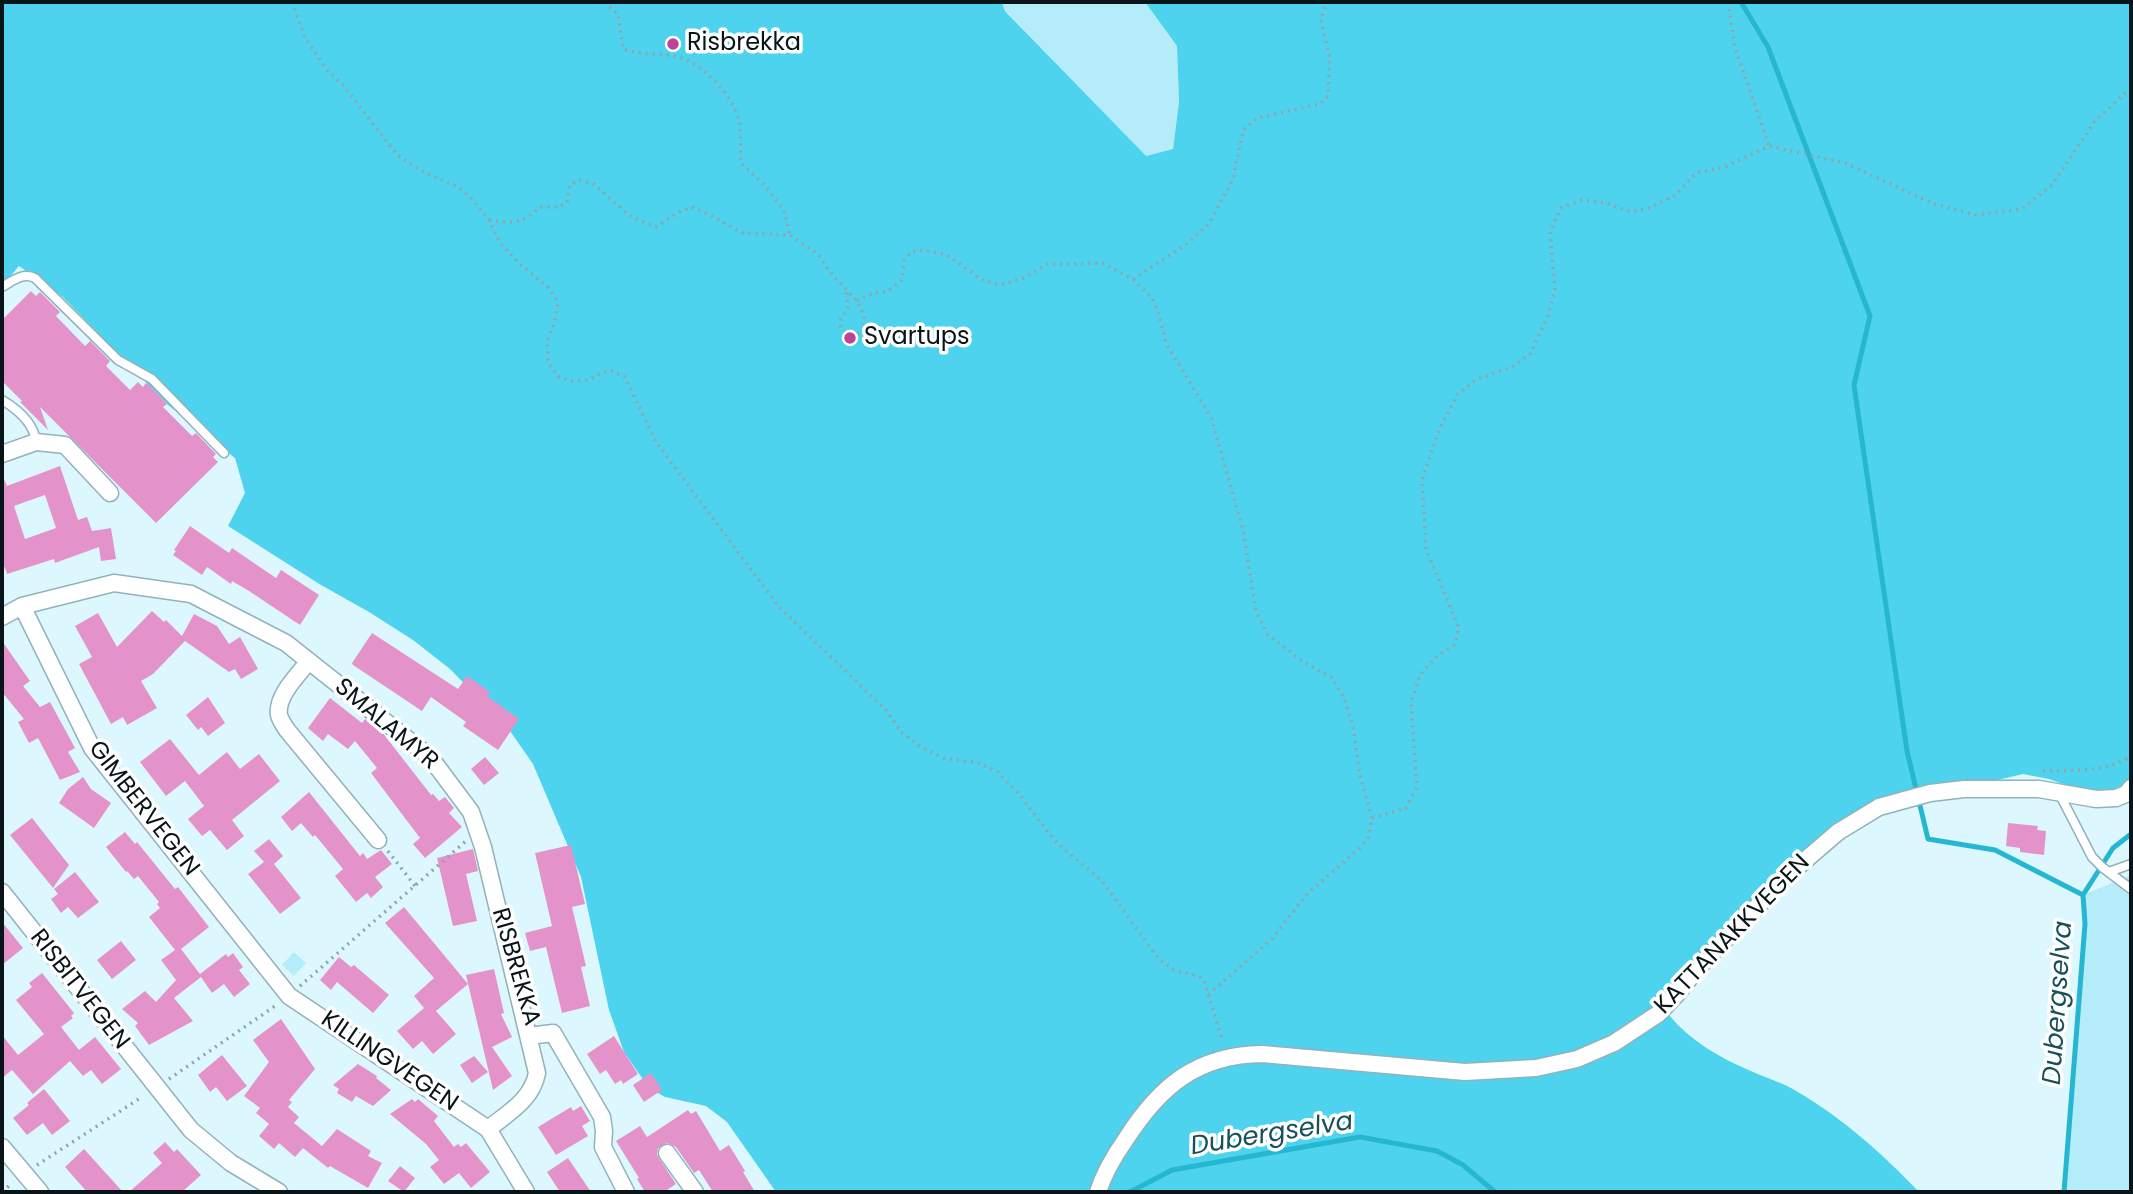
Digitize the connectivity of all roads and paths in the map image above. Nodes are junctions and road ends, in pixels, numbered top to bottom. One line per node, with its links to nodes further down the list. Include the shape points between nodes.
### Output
1 (292, 2): 7 (path, via 305,38 397,155 457,187)
2 (604, 2): 8 (path, via 618,14 623,49 687,60 720,84 739,119 741,163 784,210)
3 (1326, 2): 9 (path, via 1321,20 1330,58 1328,96 1320,104 1258,118 1243,130 1233,179 1209,224)
4 (1728, 2): 6 (path, via 1735,48)
5 (2131, 88): 6 (path, via 2095,121 2052,185 2022,209 1976,215 1932,203 1845,163)
6 (1769, 146): 25 (path, via 1727,166 1696,173 1676,195 1649,208 1631,212 1582,200 1561,208 1550,232 1555,290 1530,354 1511,367 1477,379 1457,395 1422,480 1426,550 1459,628 1454,645 1420,675 1411,703 1417,787 1406,808)
7 (489, 220): 8 (path, via 514,223 540,207 560,207 567,202 570,185 578,180 594,184 630,216 656,227 692,207 742,233); 33 (path, via 500,243 549,288 558,303 547,341 548,363 559,377 587,380 609,370 625,377 656,442 779,607 886,710 902,733 944,758 978,763 998,772 1055,841 1103,882 1158,958 1174,970 1199,976)
8 (790, 235): 11 (path, via 819,254)
9 (1133, 279): 12 (path, via 1102,263 1074,262 1048,264 1000,285 982,280 947,255 924,250 911,252 904,261 902,280 887,292); 25 (path, via 1152,298 1166,342 1212,416 1243,530 1261,623 1267,634 1303,662 1331,677 1344,697)
10 (2, 287): 15 (lane, via 20,277 34,278 118,360 152,379)
11 (846, 289): 12 (path); 12 (path, via 848,307 841,326 854,336 866,329)
12 (857, 300)
13 (2, 400): 14 (lane, via 33,428)
14 (36, 442): 16 (street); 17 (street, via 65,445)
15 (224, 453)
16 (2, 454)
17 (110, 494)
18 (22, 606): 19 (street, SMALAMYR); 20 (street, SMALAMYR, via 114,583 191,594 286,643); 34 (street, GIMBERVEGEN, via 92,748)
19 (2, 617)
20 (309, 661): 26 (street, SMALAMYR, via 430,757 471,812); 27 (street, SMALAMYR, via 286,691 279,718)
21 (2131, 756): 22 (path, via 2099,769)
22 (2033, 771)
23 (2131, 788): 24 (street, KATTANAKKVEGEN, via 2126,794 2096,799)
24 (2058, 793): 29 (lane, via 2092,857); 47 (street, KATTANAKKVEGEN, via 1980,788 1930,793 1879,807 1859,818 1788,875 1658,1014 1614,1043 1577,1059 1536,1068 1465,1072 1262,1054 1208,1063 1178,1079 1140,1117)
25 (1372, 818): 33 (path, via 1361,847 1307,894 1272,939)
26 (478, 831): 30 (path); 35 (street, RISBREKKA)
27 (378, 840): 30 (path)
28 (2131, 864): 29 (lane)
29 (2109, 872): 31 (lane)
30 (415, 886): 34 (path)
31 (2131, 889)
32 (2, 892): 37 (street, RISBITVEGEN)
33 (1209, 994): 36 (path, via 1223,1043)
34 (289, 996): 37 (path); 38 (street, KILLINGVEGEN)
35 (529, 1036): 38 (street, via 537,1073 535,1087); 45 (street, RISBREKKA, via 553,1033 560,1043 602,1117 603,1147)
36 (1234, 1042)
37 (156, 1087): 41 (path); 43 (street, RISBITVEGEN, via 191,1130 231,1163)
38 (488, 1129): 44 (street, KILLINGVEGEN)
39 (2, 1147): 41 (street)
40 (667, 1153): 46 (street)
41 (24, 1174): 42 (street)
42 (40, 1192)
43 (279, 1192)
44 (526, 1192)
45 (626, 1192)
46 (695, 1192)
47 (1098, 1192)

